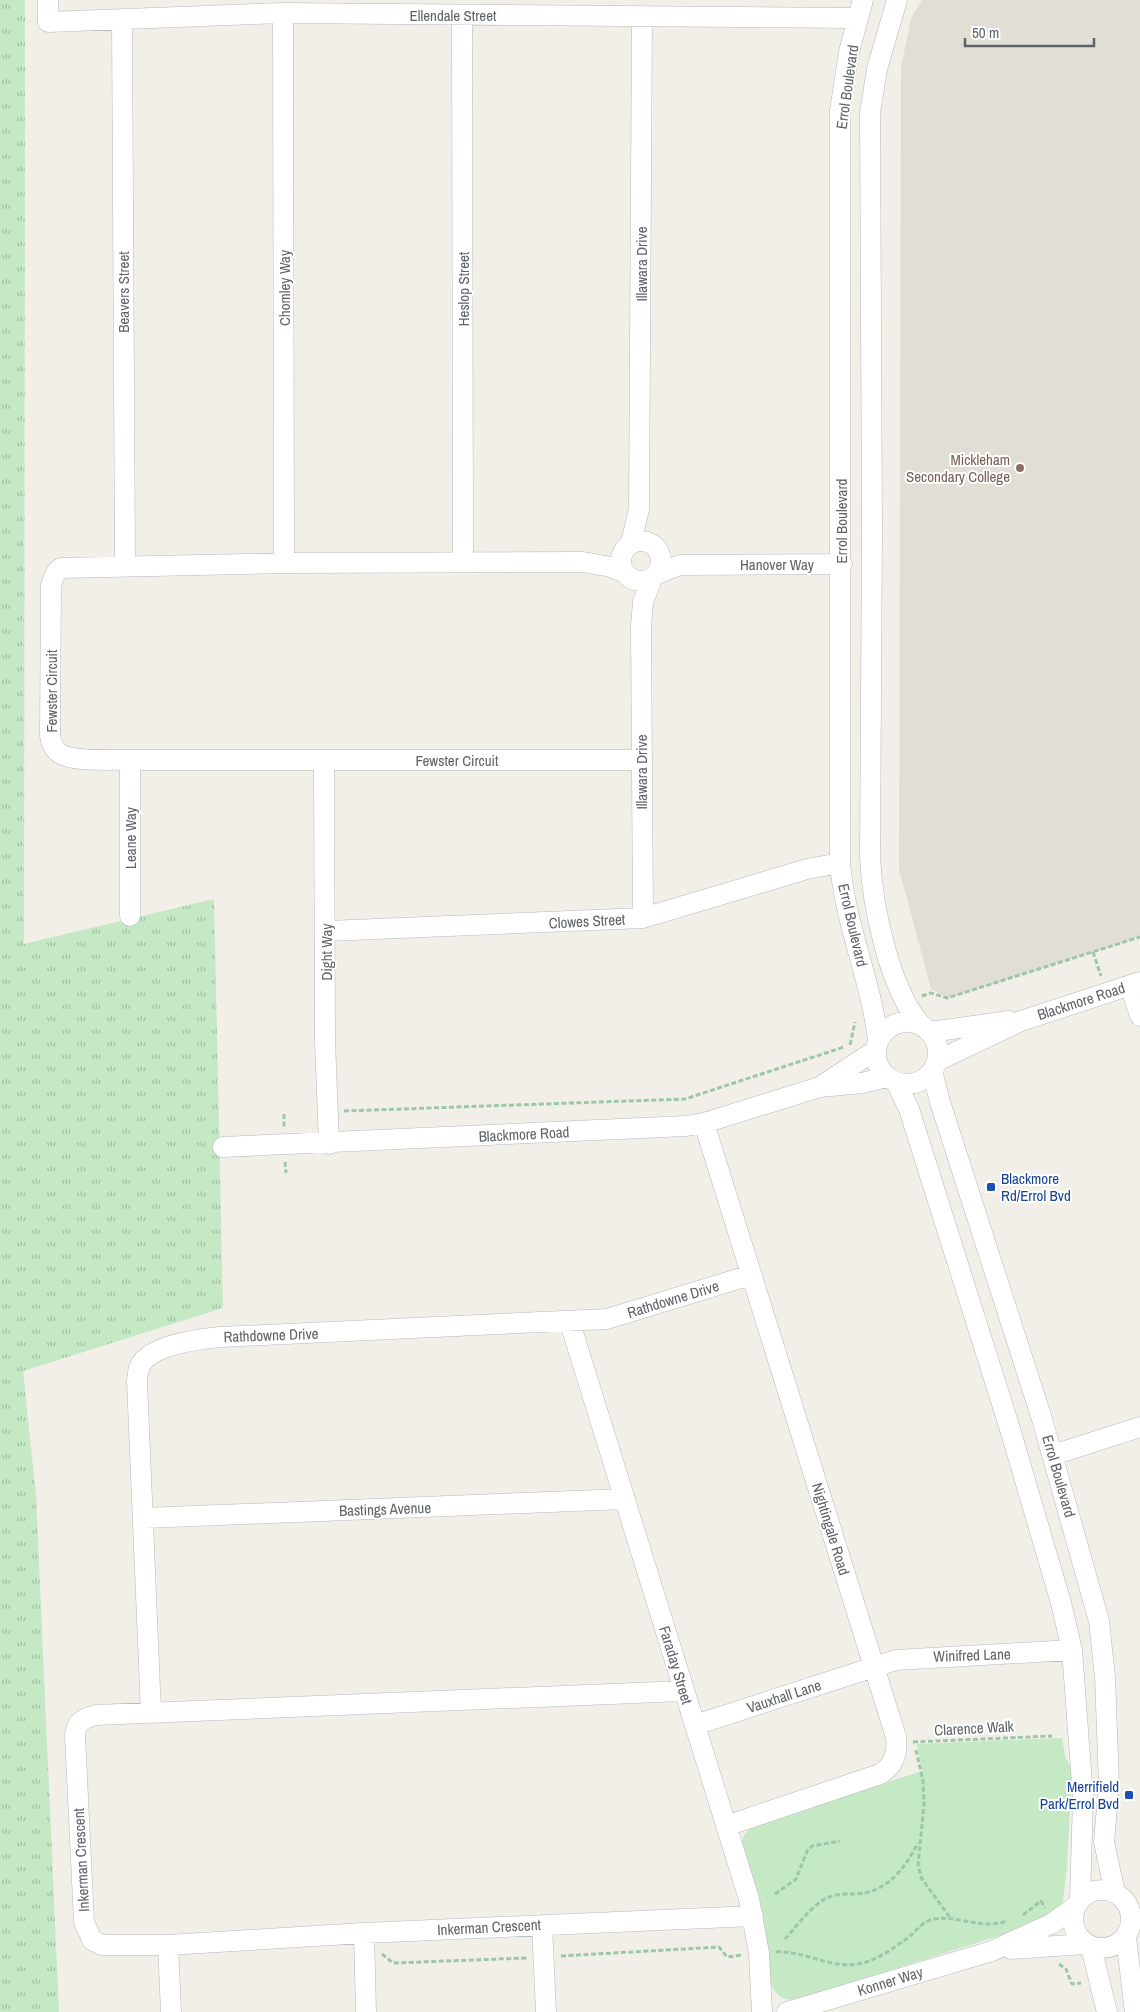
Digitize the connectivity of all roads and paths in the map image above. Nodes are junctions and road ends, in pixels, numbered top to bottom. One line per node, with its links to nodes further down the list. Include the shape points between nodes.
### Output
1 (48, 0): 8 (street, Ellendale Street, via 48,22)
2 (896, 0): 32 (street, Errol Boulevard, via 877,69 870,113 870,856 877,919)
3 (515, 7): 6 (street, Ellendale Street); 7 (street, Ellendale Street)
4 (861, 9): 7 (street, Ellendale Street); 16 (street, Errol Boulevard, via 840,111)
5 (283, 13): 6 (street, Ellendale Street); 8 (street, Ellendale Street); 14 (street, Chomley Way)
6 (462, 15): 12 (street, Heslop Street)
7 (642, 18): 9 (street, Illawara Drive)
8 (122, 19): 17 (street, Beavers Street)
9 (640, 509): 10 (street, Illawara Drive); 11 (street, Illawara Drive, via 643,527)
10 (628, 546): 11 (street, via 644,541); 13 (street, Fewster Circuit, via 603,559); 18 (street, via 620,560)
11 (654, 546): 15 (street, Hanover Way, via 682,559); 19 (street, via 661,561)
12 (463, 562): 13 (street, Fewster Circuit); 14 (street, Fewster Circuit)
13 (583, 562): 18 (street, Fewster Circuit, via 611,567)
14 (284, 563): 17 (street, Fewster Circuit)
15 (712, 564): 16 (street, Hanover Way); 19 (street, Hanover Way, via 680,565)
16 (842, 564): 24 (street, Errol Boulevard)
17 (125, 565): 21 (street, Fewster Circuit, via 61,568 52,578 50,735 52,744 63,756)
18 (625, 575): 19 (street, via 640,582); 20 (street, Illawara Drive, via 638,603)
19 (655, 576): 20 (street, Illawara Drive, via 643,602)
20 (641, 626): 23 (street, Illawara Drive)
21 (130, 760): 22 (street, Fewster Circuit); 25 (street, Leane Way)
22 (324, 760): 23 (street, Fewster Circuit); 27 (street, Dight Way)
23 (641, 760): 26 (street, Illawara Drive)
24 (840, 863): 26 (street, Clowes Street, via 807,869); 33 (street, Errol Boulevard, via 847,916)
25 (130, 916)
26 (643, 918): 27 (street, Clowes Street)
27 (327, 931): 41 (street, Dight Way, via 325,1040)
28 (1140, 937): 29 (path)
29 (1093, 952): 31 (path); 32 (path, via 947,998 932,993)
30 (1135, 983): 31 (street, Blackmore Road); 34 (street)
31 (1106, 993): 35 (street, Blackmore Road)
32 (906, 1001): 36 (street, Errol Boulevard, via 910,1013)
33 (875, 1011): 37 (street, Errol Boulevard); 41 (path, via 855,1019 855,1031 849,1046 685,1099)
34 (1140, 1016)
35 (1021, 1021): 36 (street, Blackmore Road); 38 (street, Blackmore Road)
36 (926, 1029): 37 (street, via 911,1022 896,1024 884,1032); 38 (street, via 938,1051)
37 (877, 1045): 39 (street, via 876,1060); 40 (street, Blackmore Road)
38 (934, 1066): 39 (street, via 925,1078 915,1082); 48 (street, Errol Boulevard, via 940,1102)
39 (891, 1079): 40 (street, Blackmore Road); 51 (street, via 909,1109 1007,1419)
40 (820, 1087): 42 (street, Blackmore Road)
41 (328, 1112): 43 (street, Dight Way)
42 (704, 1123): 43 (street, Blackmore Road); 45 (street, Nightingale Road)
43 (329, 1144): 44 (street, Blackmore Road)
44 (223, 1148)
45 (751, 1275): 46 (street, Rathdowne Drive, via 607,1319); 52 (street, Nightingale Road)
46 (570, 1322): 49 (street, Faraday Street); 50 (street, Rathdowne Drive, via 220,1337 195,1339 159,1351 145,1359 138,1368)
47 (1140, 1427): 48 (street)
48 (1052, 1455): 62 (street, Errol Boulevard, via 1099,1621 1105,1677 1109,1784 1104,1842)
49 (626, 1499): 50 (street, Bastings Avenue); 53 (street, Faraday Street)
50 (144, 1518): 54 (street, Rathdowne Drive)
51 (1072, 1650): 52 (street, Winifred Lane, via 911,1657); 64 (street, via 1083,1797)
52 (874, 1667): 55 (street, Vauxhall Lane); 57 (street, Nightingale Road)
53 (683, 1691): 54 (street, Inkerman Crescent); 55 (street, Faraday Street)
54 (151, 1713): 74 (street, Inkerman Crescent, via 96,1715 86,1718 76,1728 84,1922 92,1940 102,1945)
55 (695, 1726): 58 (street, Faraday Street)
56 (1052, 1736): 57 (path, Clarence Walk)
57 (906, 1744): 58 (street, via 890,1768 880,1774); 59 (path, via 923,1781)
58 (726, 1826): 65 (street, Faraday Street)
59 (921, 1838): 68 (path, via 918,1866 922,1879); 73 (path, via 900,1874 883,1888 823,1900)
60 (840, 1841): 61 (path, via 812,1846 796,1879)
61 (775, 1894)
62 (1117, 1894): 63 (street); 64 (street, via 1096,1890); 71 (street, via 1130,1910)
63 (1140, 1895)
64 (1077, 1903): 69 (street, Konner Way); 75 (street, via 1073,1923 1075,1931)
65 (753, 1916): 70 (street, Inkerman Crescent); 77 (street, Faraday Street)
66 (1021, 1916): 69 (path, via 1041,1901)
67 (1014, 1919): 68 (path, via 984,1926)
68 (951, 1920): 77 (path, via 930,1920 884,1954 862,1964 840,1964 786,1952)
69 (1051, 1924): 76 (street, Konner Way)
70 (542, 1925): 72 (street, Inkerman Crescent); 79 (street)
71 (1132, 1931): 75 (street, via 1103,1949); 86 (street, via 1129,1974)
72 (364, 1933): 74 (street, Inkerman Crescent); 78 (street)
73 (785, 1939)
74 (168, 1945): 80 (street)
75 (1088, 1945): 76 (street, Konner Way, via 1054,1944); 85 (street)
76 (992, 1950): 84 (street, Konner Way)
77 (759, 1953): 79 (path, via 727,1957 719,1947); 83 (street, Faraday Street)
78 (364, 1955): 79 (path, via 384,1954 393,1963); 81 (street)
79 (544, 1957): 82 (street)
80 (170, 2012)
81 (366, 2012)
82 (546, 2012)
83 (762, 2012)
84 (787, 2012)
85 (1107, 2012)
86 (1135, 2012)

